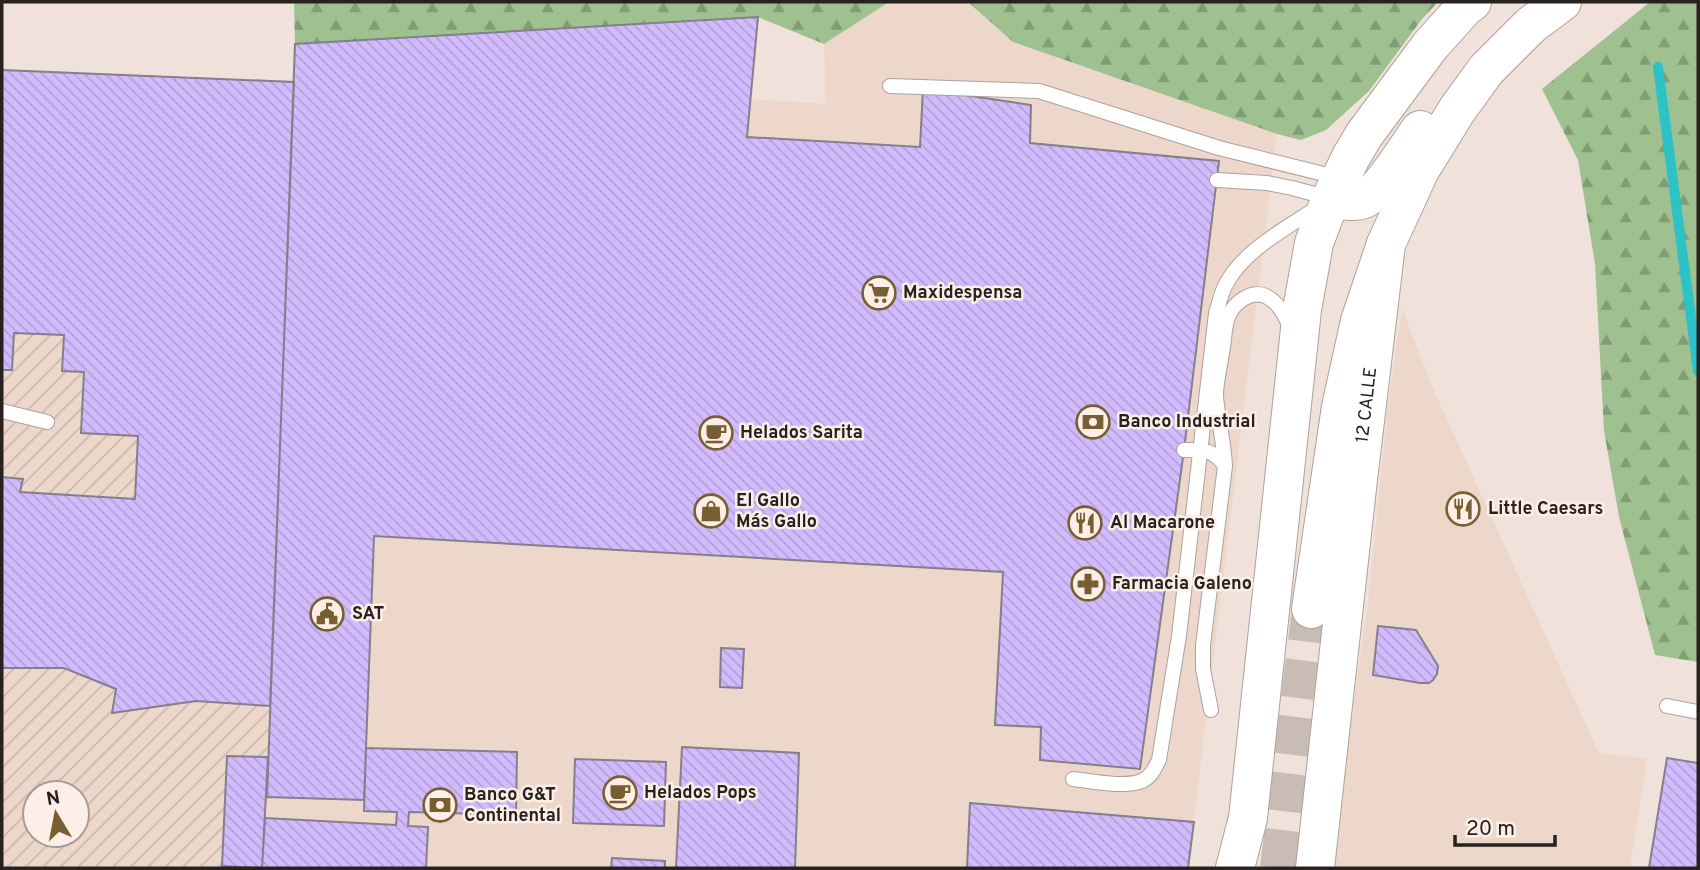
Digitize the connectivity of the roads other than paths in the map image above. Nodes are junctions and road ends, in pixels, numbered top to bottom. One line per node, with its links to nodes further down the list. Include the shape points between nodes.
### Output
1 (1472, 2): 6 (main road, via 1430,46 1388,102)
2 (1562, 2): 3 (main road, 12 CALLE, via 1531,25)
3 (1486, 71): 6 (main road, via 1437,106 1377,190 1364,199 1349,201); 7 (main road, 12 CALLE, via 1420,170)
4 (890, 86): 6 (lane, via 1040,91)
5 (1217, 180): 6 (lane)
6 (1336, 188): 8 (main road, via 1314,243); 12 (lane, via 1258,248 1224,286 1216,313)
7 (1386, 244): 14 (main road, via 1360,321 1341,407); 20 (main road, 12 CALLE, via 1362,490)
8 (1296, 360): 13 (lane, via 1290,327 1276,302 1265,295 1248,296 1236,304 1228,316 1216,392); 19 (main road, via 1248,818)
9 (2, 411): 10 (lane)
10 (47, 422)
11 (1184, 450): 12 (lane)
12 (1200, 450): 13 (lane, via 1215,455); 18 (lane, via 1160,760 1142,781)
13 (1225, 466): 16 (lane, via 1203,645)
14 (1311, 609)
15 (1667, 706): 17 (lane)
16 (1212, 710)
17 (1698, 712)
18 (1073, 779)
19 (1235, 868)
20 (1315, 868)

